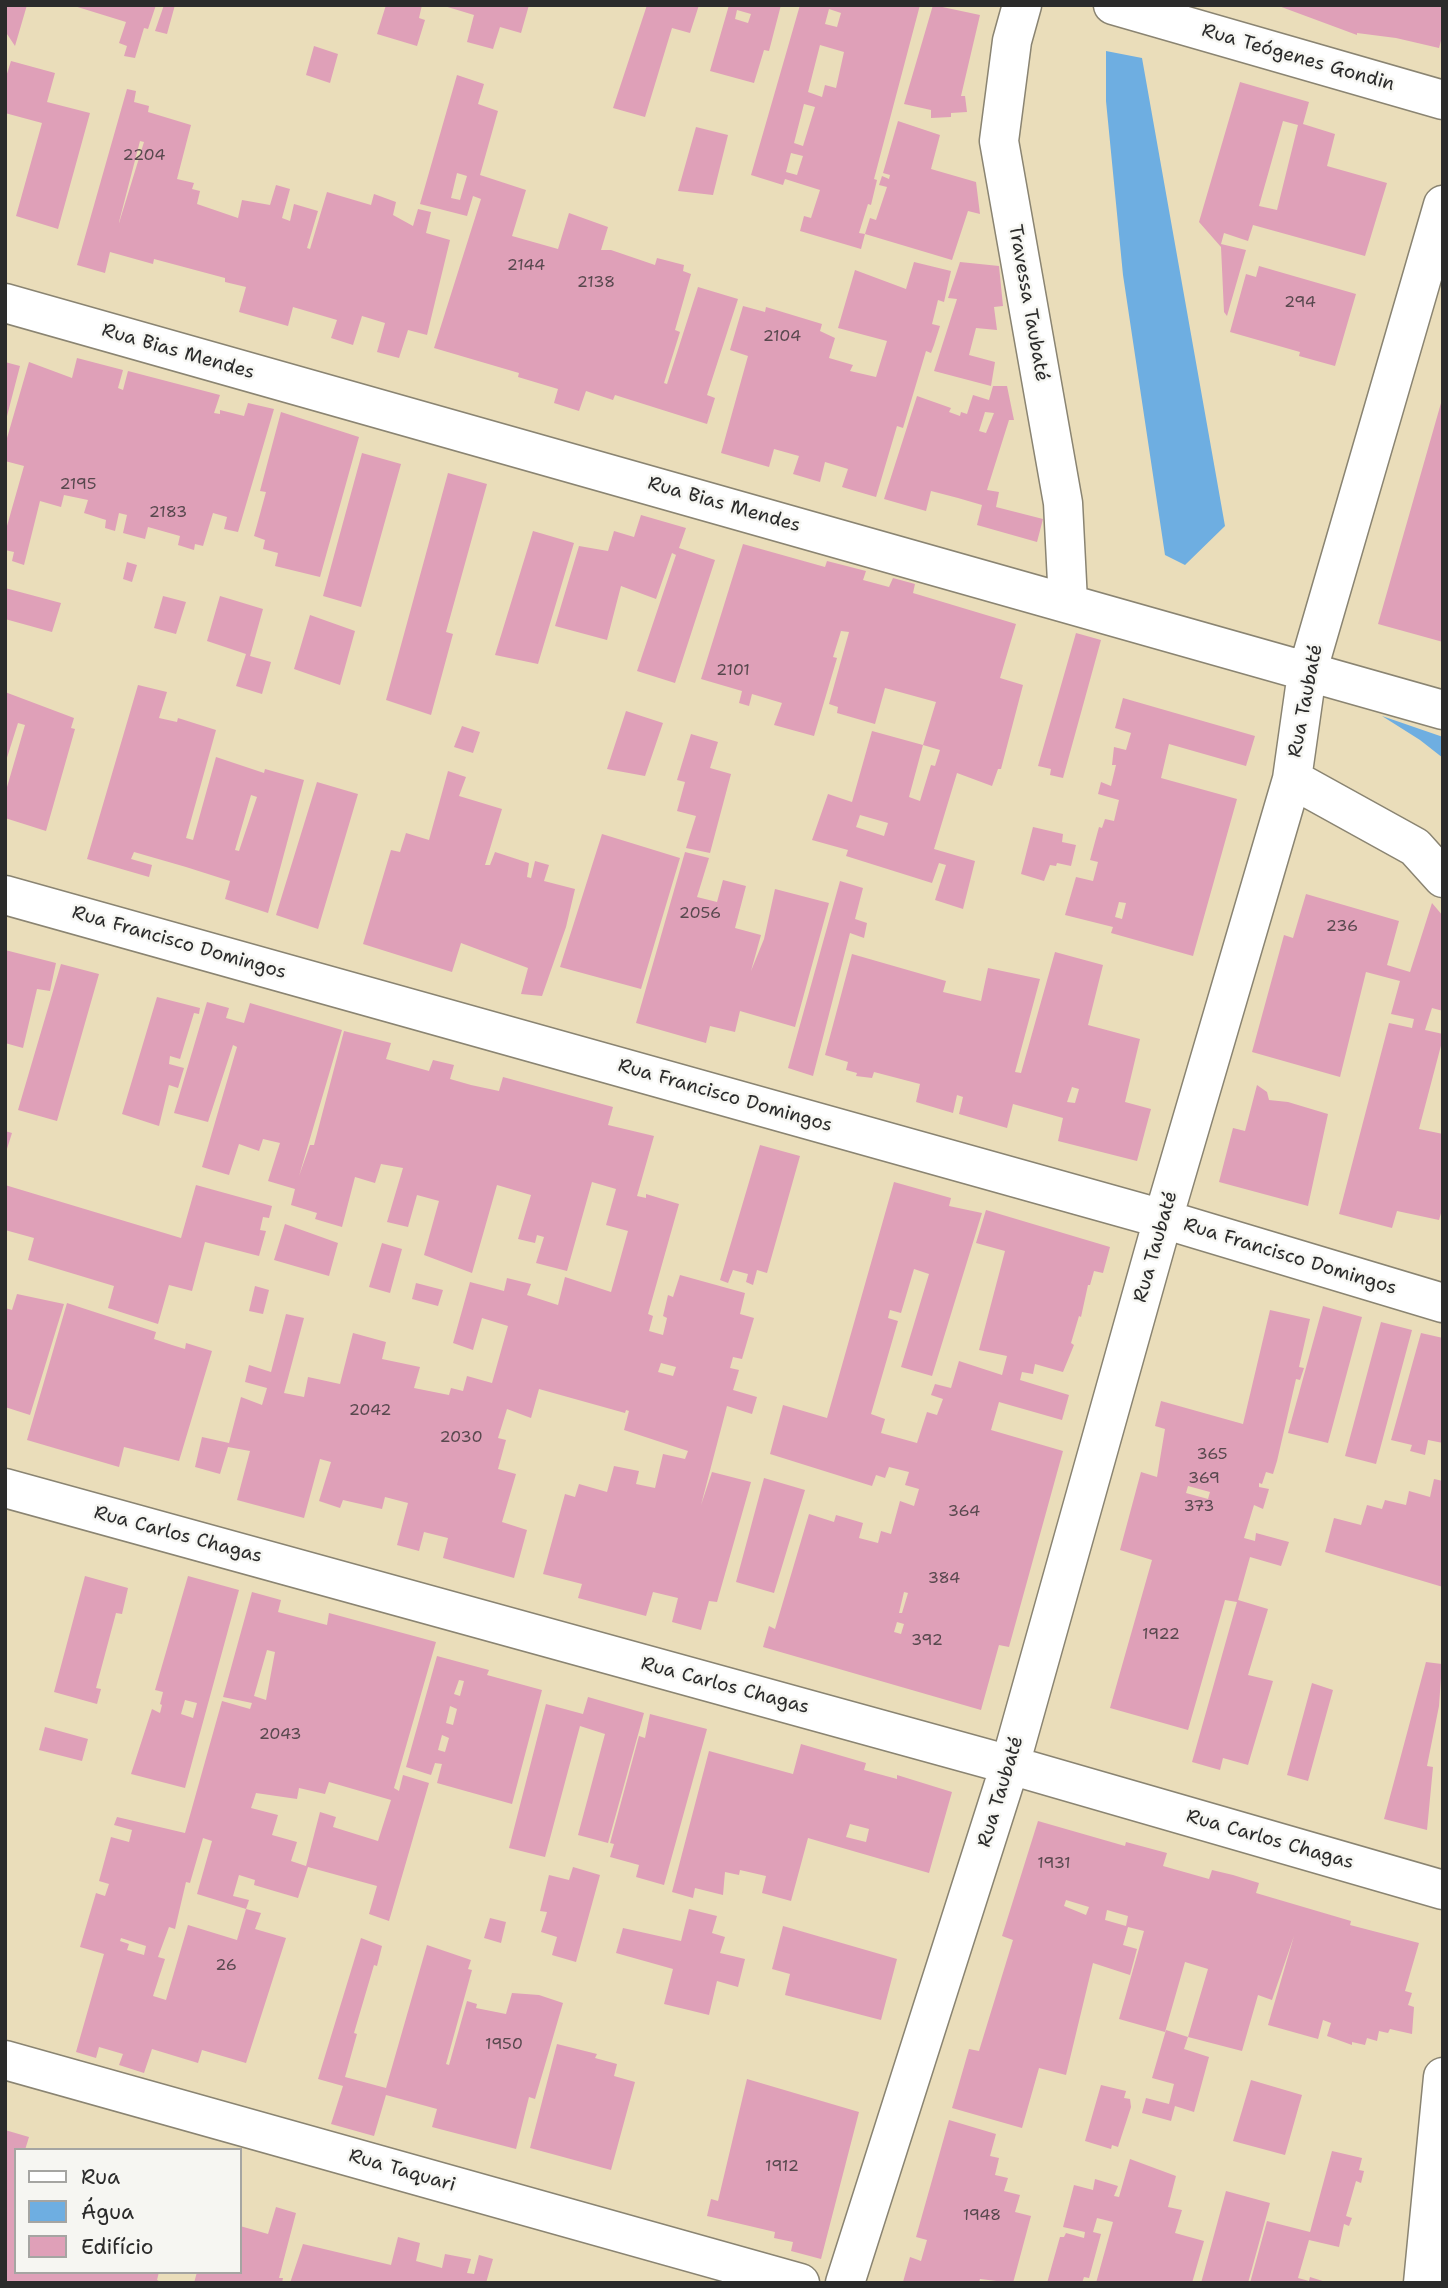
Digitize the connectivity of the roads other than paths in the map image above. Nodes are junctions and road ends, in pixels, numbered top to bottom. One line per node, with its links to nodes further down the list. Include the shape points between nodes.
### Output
1 (1022, 5): 6 (street, Travessa Taubaté, via 1012,41 999,141 1063,503)
2 (1113, 5): 3 (street, Rua Teógenes Gondin)
3 (1443, 100)
4 (1443, 205): 7 (street, Rua Taubaté)
5 (5, 303): 6 (street, Rua Bias Mendes)
6 (1068, 602): 7 (street, Rua Bias Mendes)
7 (1307, 673): 8 (street, Rua Bias Mendes); 9 (street, Rua Taubaté)
8 (1443, 710)
9 (1292, 779): 10 (street, via 1415,847); 12 (street, Rua Taubaté)
10 (1443, 878)
11 (5, 895): 12 (street, Rua Francisco Domingos)
12 (1163, 1219): 13 (street, Rua Francisco Domingos); 15 (street, Rua Taubaté)
13 (1443, 1303)
14 (5, 1488): 15 (street, Rua Carlos Chagas)
15 (1010, 1765): 16 (street, Rua Carlos Chagas); 20 (street, Rua Taubaté)
16 (1443, 1890)
17 (5, 2060): 19 (street, Rua Taquari)
18 (1443, 2077): 21 (street)
19 (800, 2283)
20 (845, 2283)
21 (1423, 2283)

